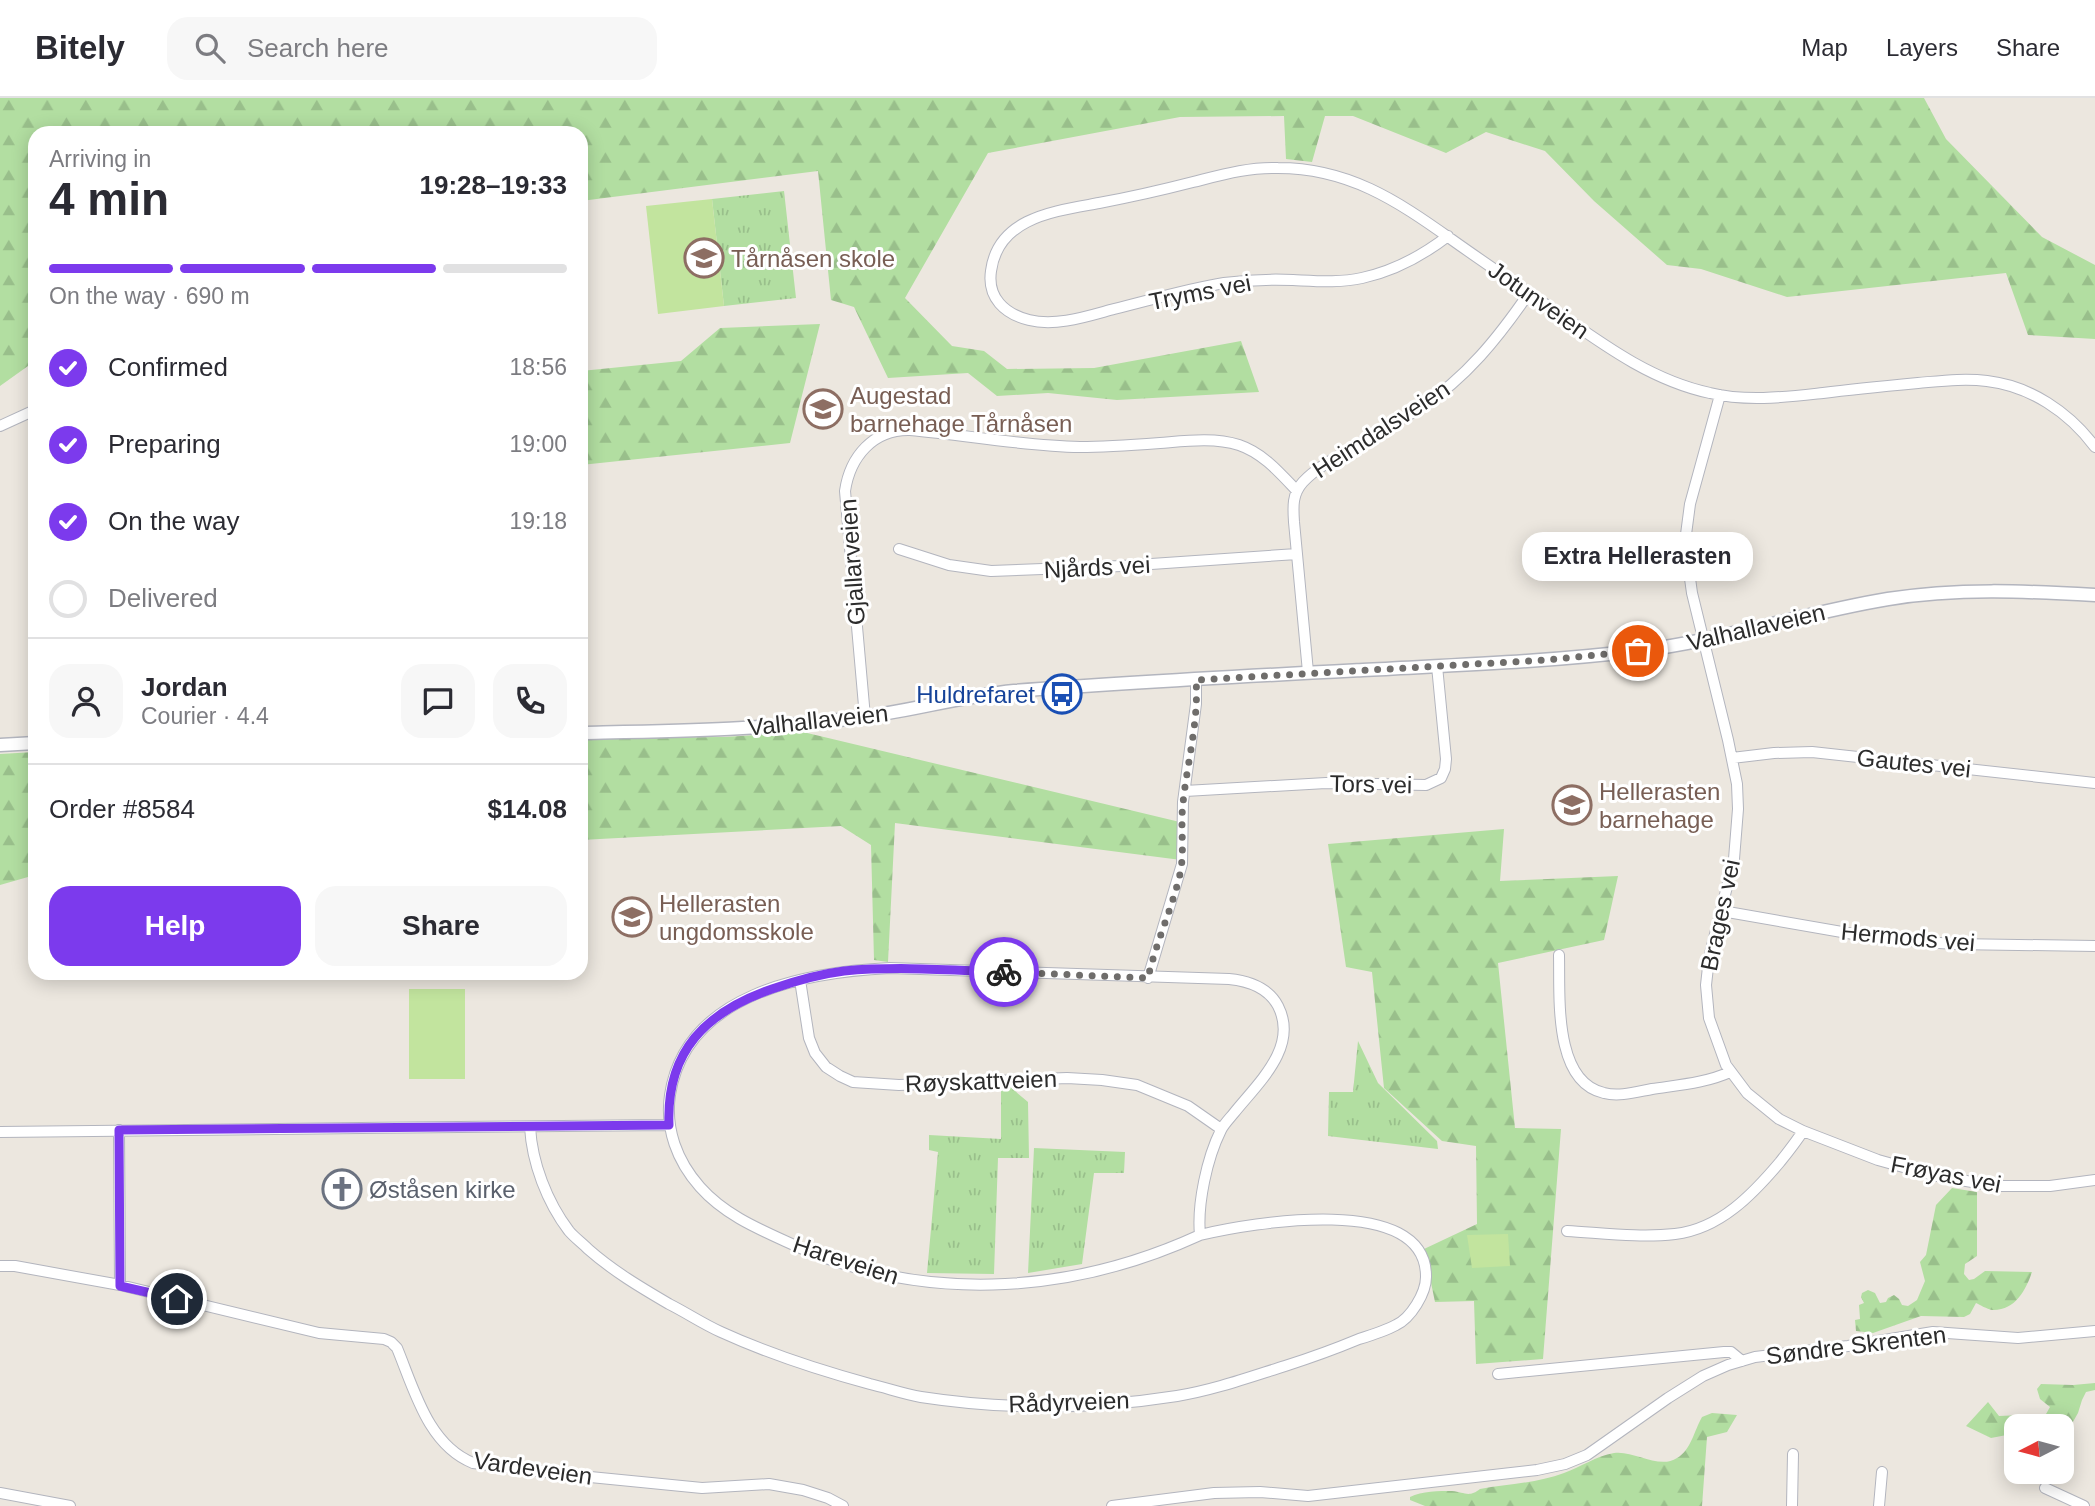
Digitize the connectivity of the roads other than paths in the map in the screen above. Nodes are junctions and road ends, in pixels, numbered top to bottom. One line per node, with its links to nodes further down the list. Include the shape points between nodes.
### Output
1 (1448, 236): 2 (street, Jotunveien, via 1364,185 1323,172 1276,167 1243,170 1043,214 1009,236); 2 (street, Tryms vei, via 1405,263 1356,279 1227,283 1090,316 1044,322 1013,315 999,304 990,281); 3 (street, Jotunveien)
2 (995, 257)
3 (1530, 293): 4 (street, Jotunveien, via 1637,365 1679,384); 8 (street, Heimdalsveien, via 1490,348 1457,380 1417,410 1328,462)
4 (1720, 395): 7 (street, Jotunveien, via 1778,397 1986,380 2045,401 2070,419); 12 (street, Brages vei, via 1686,531 1687,565)
5 (28, 413): 6 (street)
6 (0, 426)
7 (2095, 447)
8 (1297, 491): 10 (street, Heimdalsveien); 16 (street, Gjallarveien, via 1258,454 1223,442 1080,447 910,430 884,434 857,457 845,491)
9 (899, 548): 10 (street, Njårds vei, via 949,565 999,571)
10 (1297, 554): 14 (street, Heimdalsveien)
11 (2095, 595): 12 (street, Valhallaveien, via 1994,590 1931,593)
12 (1703, 640): 13 (street, Valhallaveien, via 1561,659); 20 (street, Brages vei)
13 (1437, 666): 14 (street, Valhallaveien); 22 (street, Tors vei, via 1446,759 1444,774 1434,783)
14 (1308, 673): 15 (street, Valhallaveien)
15 (1196, 680): 16 (street, Valhallaveien, via 981,694); 22 (street)
16 (865, 717): 17 (street, Valhallaveien, via 736,729)
17 (588, 733)
18 (28, 743): 19 (street)
19 (0, 745)
20 (1732, 758): 21 (street, Gautes vei, via 1812,752); 23 (street, Brages vei, via 1737,832)
21 (2095, 783)
22 (1185, 791): 26 (street, via 1182,864)
23 (1722, 911): 24 (street, Hermods vei, via 1882,939); 28 (street, Brages vei, via 1709,958 1706,998 1714,1037)
24 (2095, 946)
25 (1559, 955): 28 (street, via 1565,1045 1572,1068 1589,1087 1625,1094)
26 (1148, 978): 27 (street, Hareveien, via 890,968); 31 (street, Hareveien, via 1244,981 1269,994 1282,1013 1284,1041 1277,1057)
27 (800, 980): 29 (street, Hareveien, via 735,1004 697,1033 675,1071); 31 (street, Røyskattveien, via 815,1053 826,1067 853,1082 1102,1080 1137,1085 1188,1105)
28 (1730, 1073): 33 (street, Frøyas vei, via 1758,1104)
29 (669, 1125): 30 (street); 37 (street, Hareveien, via 675,1146 700,1186 742,1220 813,1254 907,1280 980,1286 1062,1278 1127,1264)
30 (530, 1127): 32 (street); 37 (street, Rådyrveien, via 546,1191 569,1232 615,1272 720,1332 828,1373 920,1396 1012,1406 1110,1404 1180,1395 1310,1359 1400,1324 1420,1300 1426,1283 1424,1262 1413,1242 1396,1230 1373,1224 1317,1220)
31 (1221, 1129): 37 (street, Hareveien, via 1203,1184)
32 (119, 1130): 34 (street); 39 (street)
33 (1803, 1131): 35 (street, Frøyas vei, via 1878,1160 1968,1183 2036,1187); 36 (street, via 1748,1198 1704,1225 1667,1234)
34 (0, 1132)
35 (2095, 1180)
36 (1567, 1231)
37 (1200, 1235)
38 (0, 1266): 39 (street, Vardeveien)
39 (120, 1286): 48 (street, Vardeveien, via 319,1333 391,1342 433,1429 451,1450 473,1463 691,1487 769,1484 803,1490)
40 (2095, 1331): 41 (street, Søndre Skrenten, via 2018,1338 1933,1332)
41 (1742, 1361): 42 (street, Søndre Skrenten, via 1724,1352); 49 (street, Søndre Skrenten, via 1703,1376 1596,1450 1565,1464 1308,1496 1236,1493)
42 (1498, 1374)
43 (1793, 1454): 50 (street)
44 (1882, 1472): 51 (street)
45 (2045, 1488): 52 (street)
46 (0, 1493): 47 (street)
47 (70, 1506)
48 (843, 1506)
49 (1112, 1506)
50 (1791, 1506)
51 (1879, 1506)
52 (2084, 1506)

